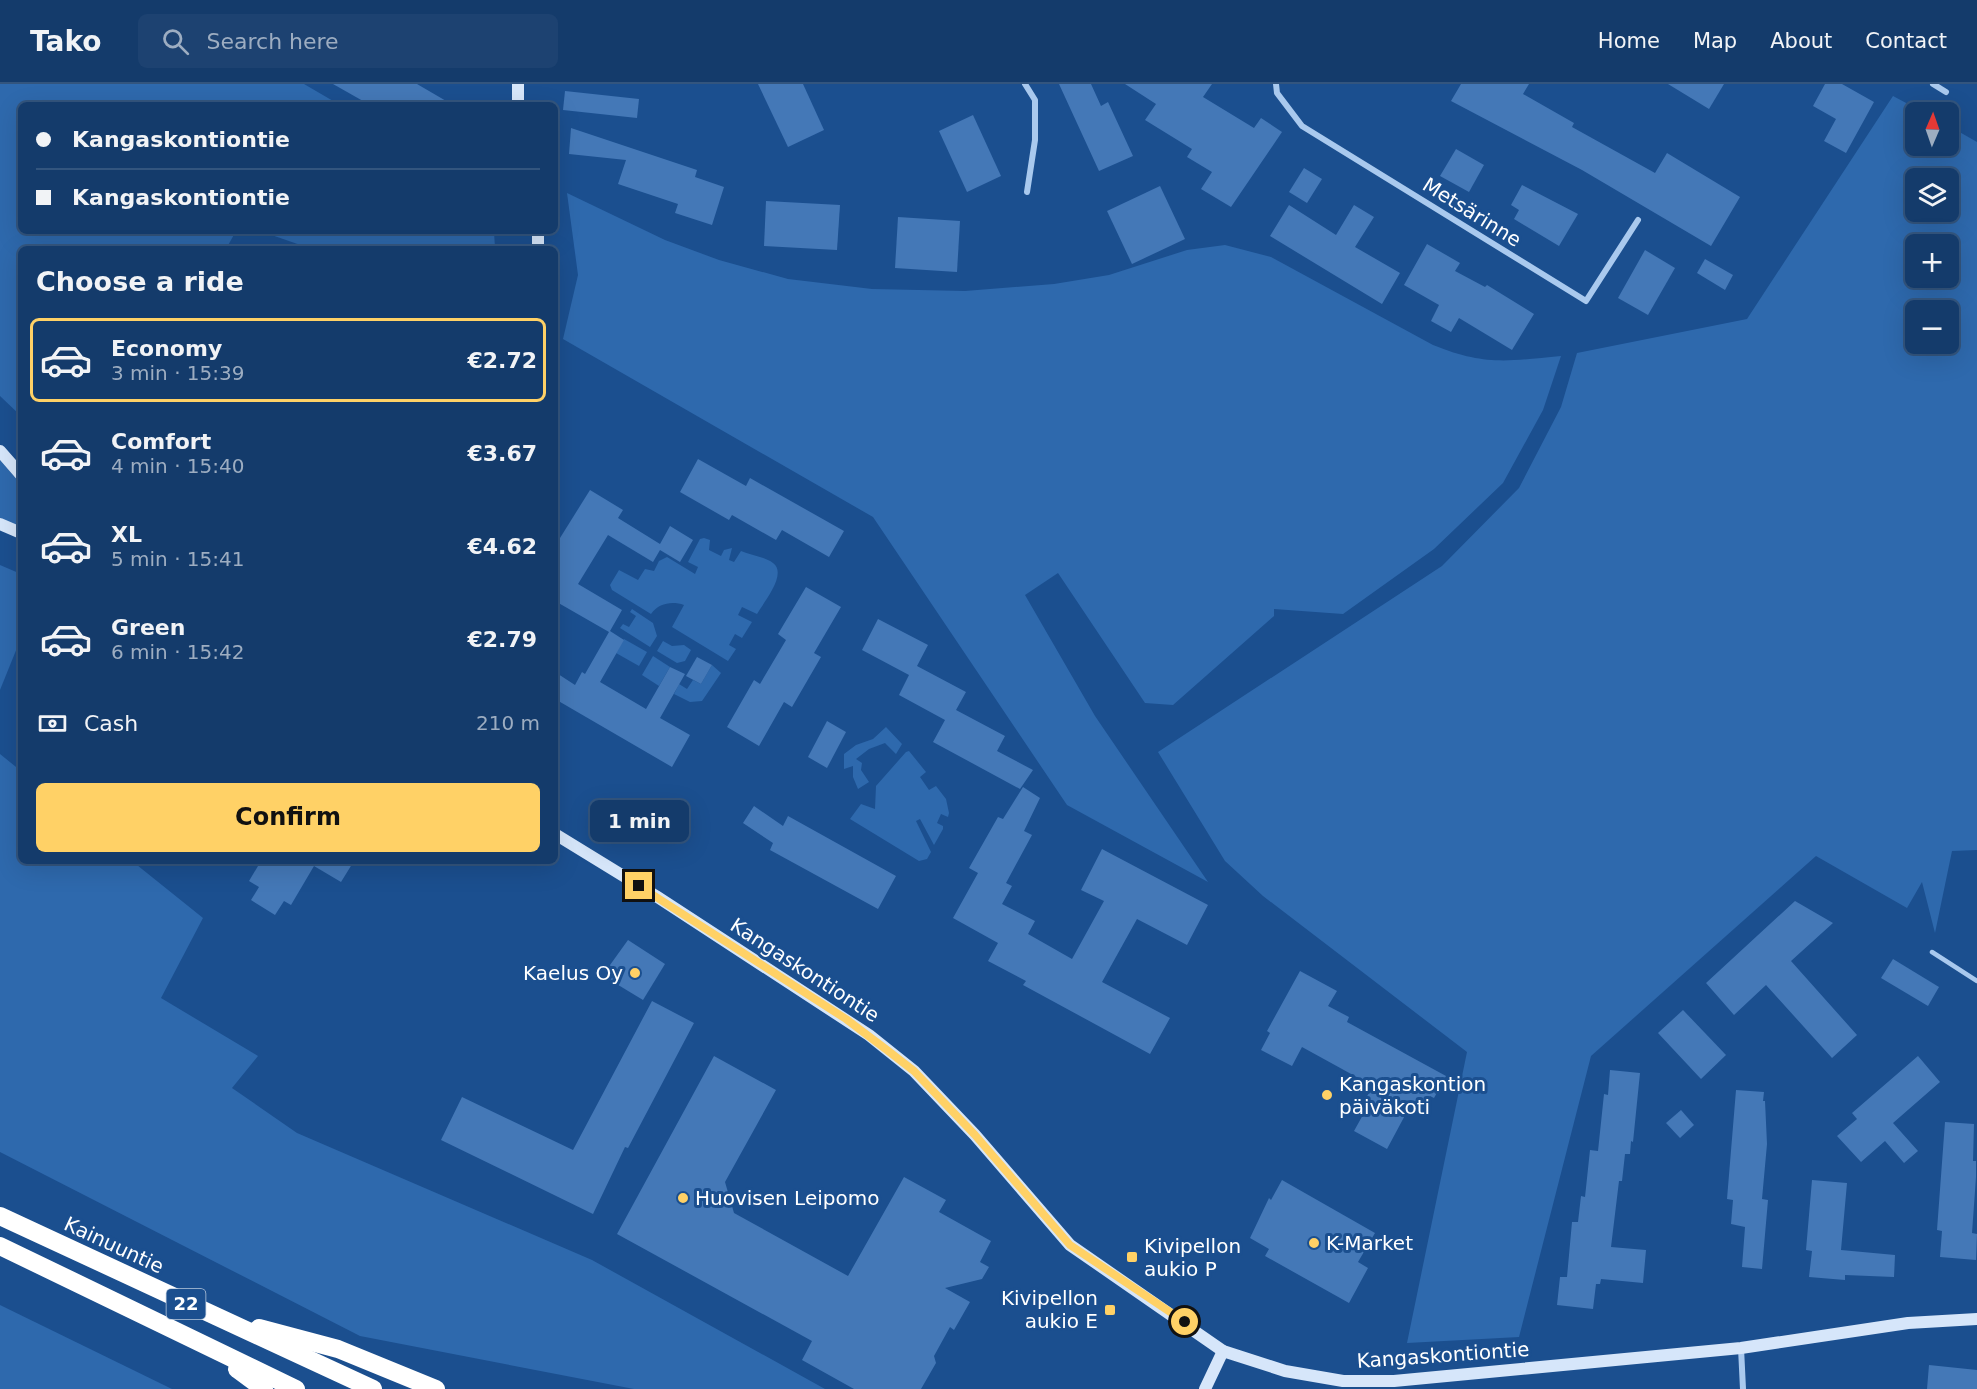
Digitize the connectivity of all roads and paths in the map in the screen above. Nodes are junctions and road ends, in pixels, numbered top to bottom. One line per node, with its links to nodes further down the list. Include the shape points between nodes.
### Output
1 (518, 84): 6 (street)
2 (1024, 84): 7 (street, via 1035,100 1035,140)
3 (1276, 84): 8 (street, Metsärinne, via 1277,93 1302,126 1586,301)
4 (1933, 84): 5 (street)
5 (1946, 92)
6 (518, 102)
7 (1027, 192)
8 (1638, 220)
9 (0, 451): 10 (street)
10 (18, 472)
11 (0, 524): 12 (street)
12 (18, 532)
13 (558, 836): 22 (street, Kangaskontiontie, via 869,1035 921,1079 975,1135 1070,1245)
14 (1932, 952): 15 (lane)
15 (1977, 981)
16 (0, 1216): 18 (highway, Kainuuntie / 22)
17 (0, 1246): 20 (highway, 22)
18 (207, 1314): 25 (highway, Kainuuntie / 22); 26 (highway, via 338,1349)
19 (1977, 1319): 21 (street, Kangaskontiontie, via 1908,1323)
20 (197, 1340): 23 (highway); 24 (highway, 22)
21 (1741, 1348): 22 (street, Kangaskontiontie, via 1394,1382 1343,1381 1297,1373); 28 (street)
22 (1223, 1351): 27 (street)
23 (264, 1389)
24 (296, 1389)
25 (373, 1389)
26 (436, 1389)
27 (1205, 1389)
28 (1743, 1389)

